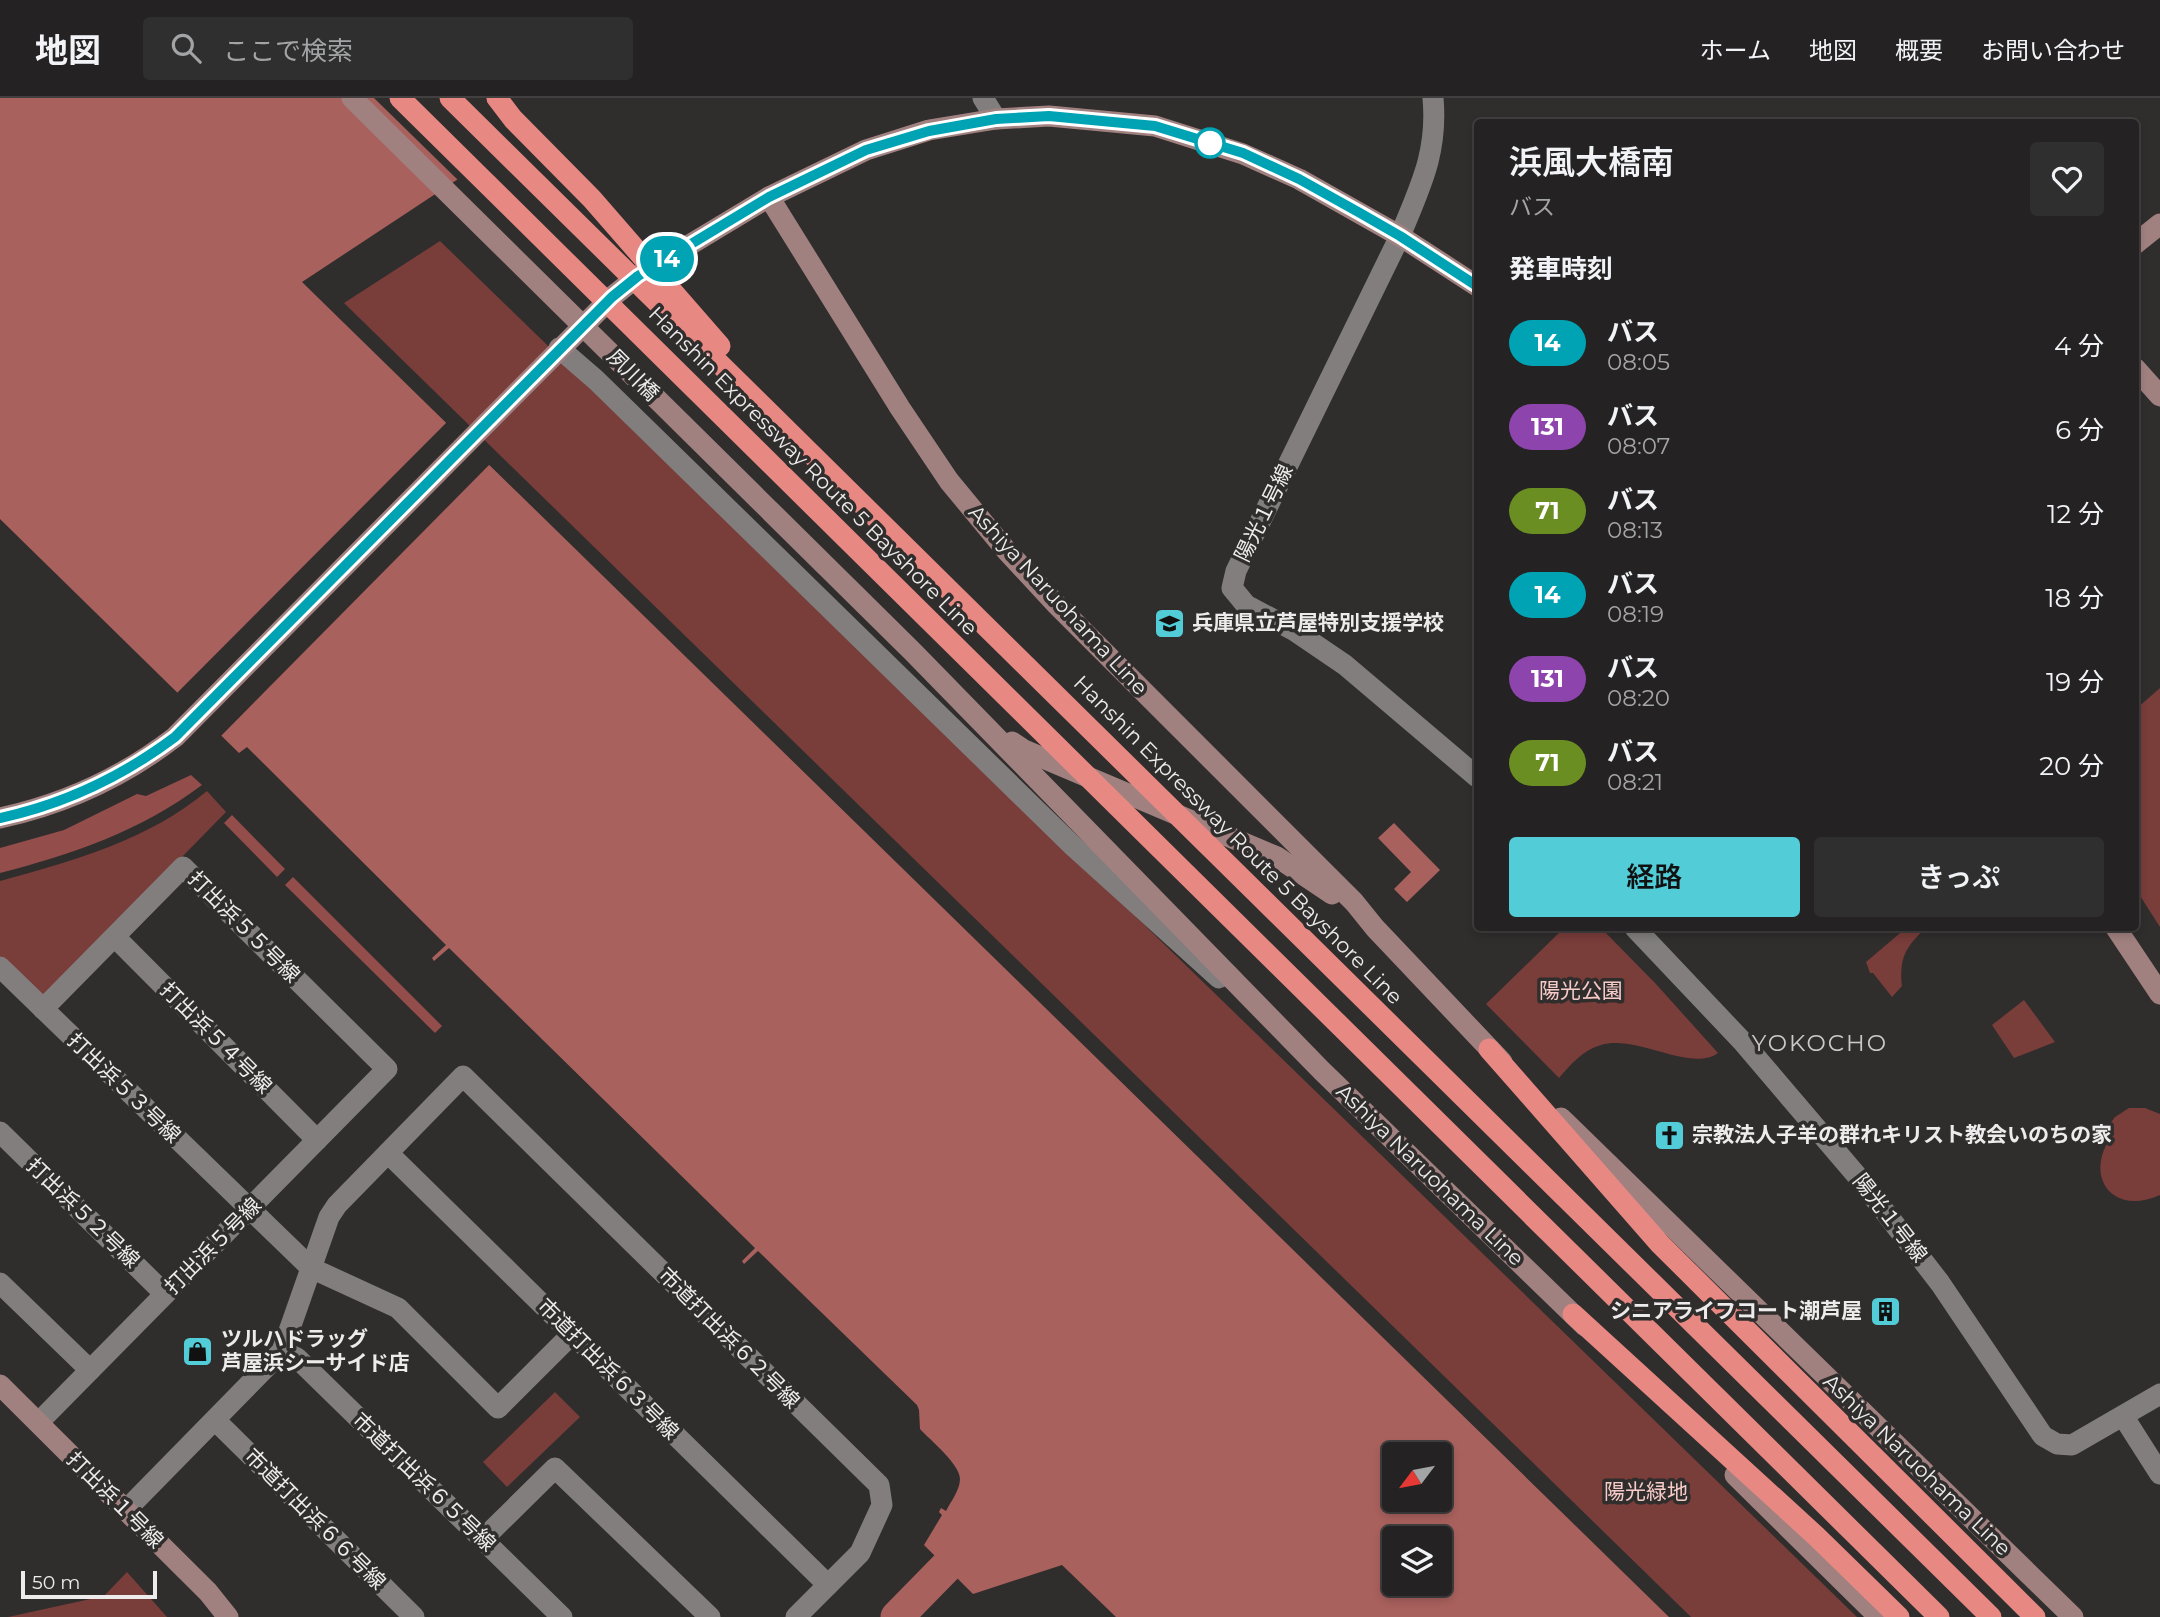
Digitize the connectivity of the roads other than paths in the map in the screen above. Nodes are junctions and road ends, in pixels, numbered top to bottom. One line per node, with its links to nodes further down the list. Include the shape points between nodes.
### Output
1 (352, 98): 17 (main road, 夙川橋)
2 (400, 98): 58 (highway, Hanshin Expressway Route 5 Bayshore Line)
3 (450, 98): 16 (highway, Hanshin Expressway Route 5 Bayshore Line)
4 (497, 98): 16 (highway, via 744,371 883,512)
5 (983, 98): 7 (street)
6 (1433, 98): 10 (street, via 1431,157)
7 (996, 119): 8 (main road, via 929,131 866,150); 10 (main road, via 1049,116 1155,126 1243,153)
8 (769, 197): 13 (main road, via 638,276); 21 (main road, Ashiya Naruohama Line, via 949,481 1006,550)
9 (2160, 224): 11 (main road)
10 (1400, 236): 12 (main road); 19 (street, 陽光１号線, via 1236,571 1233,588 1246,605 1345,665)
11 (2139, 241)
12 (1474, 284)
13 (559, 348): 20 (main road, via 185,728 128,769 85,792); 30 (street, via 1073,846)
14 (2139, 372): 15 (main road)
15 (2160, 396)
16 (939, 578): 59 (highway, Hanshin Expressway Route 5 Bayshore Line)
17 (914, 652): 18 (main road, Ashiya Naruohama Line)
18 (988, 727): 21 (main road, Ashiya Naruohama Line, via 1024,750 1277,857); 30 (main road, Ashiya Naruohama Line)
19 (1474, 774)
20 (0, 818)
21 (1375, 928): 28 (main road, Ashiya Naruohama Line)
22 (1638, 931): 44 (street, 陽光１号線, via 1742,1041 1858,1177 1966,1320 2040,1432 2052,1442 2072,1444)
23 (2118, 931): 26 (main road)
24 (114, 937): 27 (street, 打出浜５５号線); 29 (street, 打出浜５５号線, via 183,867); 32 (street, 打出浜５４号線)
25 (0, 967): 27 (street, 打出浜５３号線)
26 (2160, 994)
27 (43, 1009): 34 (street, 打出浜５３号線)
28 (1489, 1049): 60 (highway, via 1660,1244); 61 (main road, Ashiya Naruohama Line)
29 (387, 1069): 32 (street, 打出浜５号線)
30 (1322, 1070): 38 (main road, Ashiya Naruohama Line)
31 (0, 1132): 37 (street, 打出浜５２号線)
32 (317, 1140): 34 (street, 打出浜５号線)
33 (388, 1153): 35 (street, via 329,1217); 39 (street, 市道打出浜６３号線); 50 (street, 市道打出浜６２号線, via 463,1076 879,1485 882,1505 860,1553)
34 (248, 1209): 35 (street, 打出浜５３号線); 37 (street, 打出浜５号線)
35 (311, 1268): 39 (street, 打出浜５３号線, via 398,1308 498,1408); 40 (street)
36 (0, 1283): 41 (street)
37 (165, 1294): 41 (street, 打出浜５号線)
38 (1573, 1314): 56 (main road, Ashiya Naruohama Line); 57 (highway)
39 (572, 1334): 50 (street, 市道打出浜６３号線)
40 (282, 1351): 45 (street); 49 (street, 市道打出浜６５号線, via 297,1358)
41 (90, 1370): 46 (street, 打出浜５号線)
42 (0, 1385): 46 (main road, 打出浜１号線)
43 (2160, 1394): 44 (street)
44 (2123, 1416): 47 (street)
45 (215, 1420): 48 (street); 52 (street, 市道打出浜６６号線)
46 (39, 1422): 48 (main road, 打出浜１号線)
47 (2160, 1474)
48 (126, 1510): 51 (main road, 打出浜１号線)
49 (483, 1539): 53 (street, 市道打出浜６５号線); 54 (street, via 555,1468)
50 (828, 1585): 55 (street, 市道打出浜６２号線)
51 (228, 1617)
52 (414, 1617)
53 (562, 1617)
54 (710, 1617)
55 (796, 1617)
56 (1879, 1617)
57 (1899, 1617)
58 (1939, 1617)
59 (1992, 1617)
60 (2035, 1617)
61 (2073, 1617)

